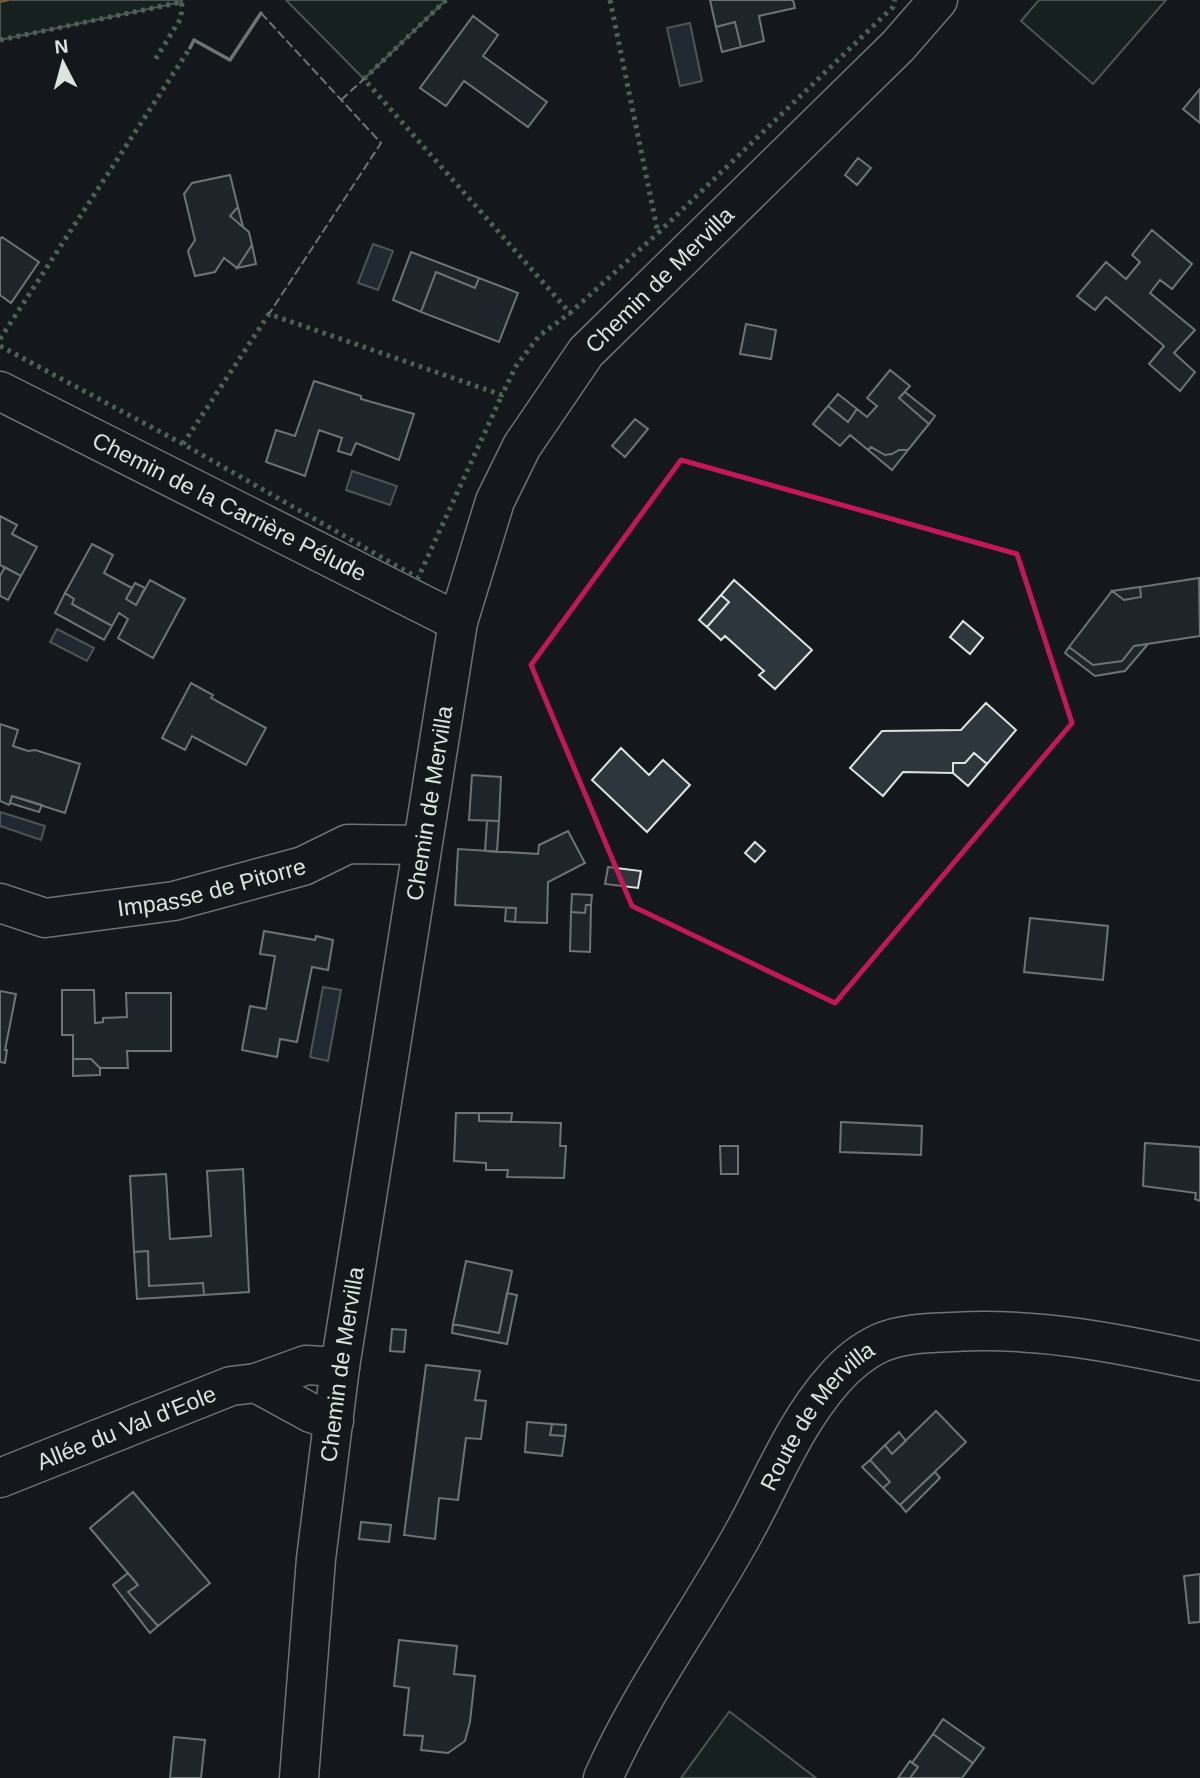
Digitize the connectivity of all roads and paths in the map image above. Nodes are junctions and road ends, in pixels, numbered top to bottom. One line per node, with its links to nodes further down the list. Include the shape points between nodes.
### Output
1 (938, 0): 3 (street, Chemin de Mervilla, via 898,46 586,352 522,446 495,501)
2 (0, 391): 3 (street, Chemin de la Carrière Pélude)
3 (458, 622): 4 (street, Chemin de Mervilla)
4 (421, 845): 5 (street, Impasse de Pitorre, via 348,844 303,866 174,901 45,918); 7 (street, Chemin de Mervilla)
5 (0, 904)
6 (1200, 1361): 12 (street, Route de Mervilla, via 1098,1339 999,1329 917,1333 881,1343 859,1356 815,1401 743,1535 633,1716)
7 (340, 1367): 8 (street, Allée du Val d'Eole, via 306,1365); 9 (street, Chemin de Mervilla)
8 (256, 1383): 9 (street); 10 (street, Allée du Val d'Eole, via 231,1385)
9 (334, 1421): 11 (street, Chemin de Mervilla, via 316,1559)
10 (0, 1478)
11 (299, 1778)
12 (603, 1778)

